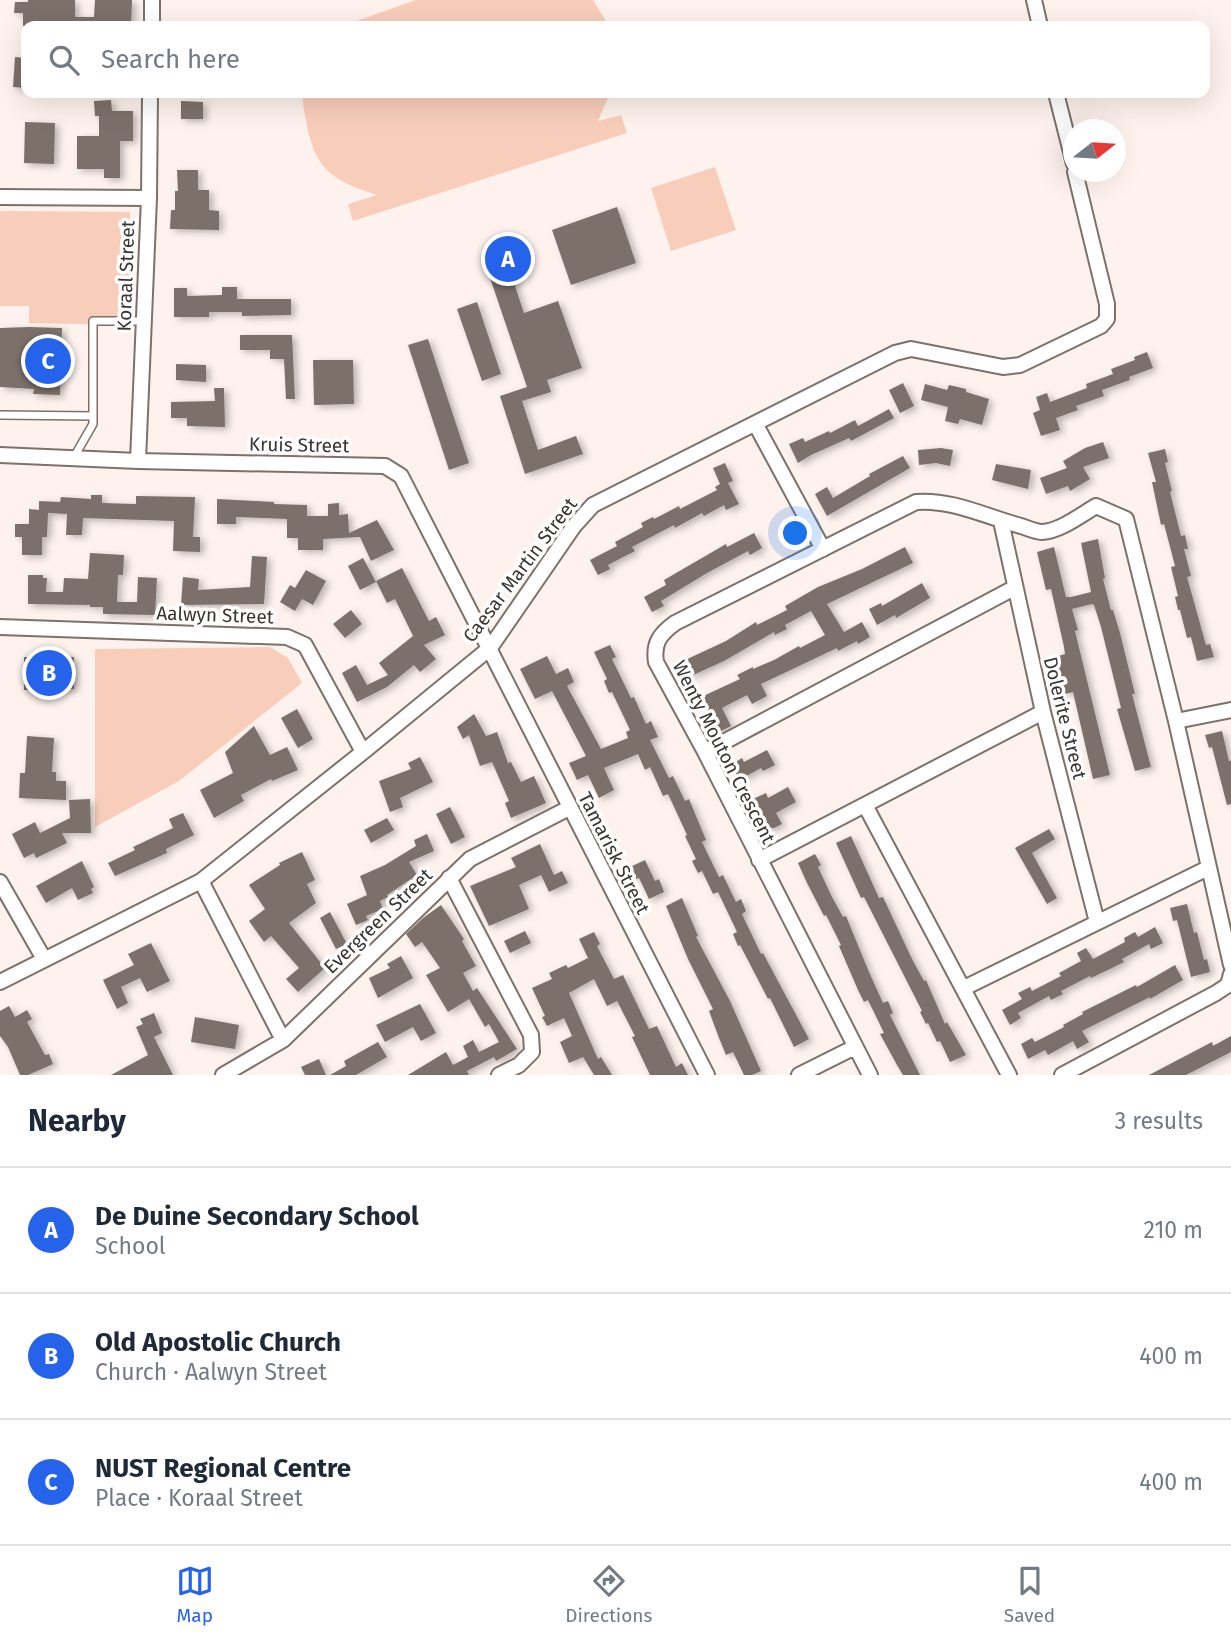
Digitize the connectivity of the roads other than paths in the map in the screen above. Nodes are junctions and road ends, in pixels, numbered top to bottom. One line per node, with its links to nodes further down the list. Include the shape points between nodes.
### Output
1 (152, 0): 3 (street)
2 (1034, 0): 4 (street)
3 (152, 21)
4 (1039, 21)
5 (150, 98): 10 (street, Koraal Street)
6 (1057, 98): 7 (street)
7 (1063, 122)
8 (1077, 182): 14 (street, Caesar Martin Street, via 1107,304 1107,318 1101,326 1020,365 1003,368 911,349 895,353)
9 (0, 197): 10 (street)
10 (149, 198): 11 (street, Koraal Street)
11 (144, 321): 13 (lane, via 93,321); 17 (street, Koraal Street)
12 (0, 415): 13 (lane)
13 (93, 416): 16 (lane)
14 (756, 425): 19 (street); 22 (street, Caesar Martin Street, via 593,505)
15 (0, 455): 16 (street, Kruis Street)
16 (74, 458): 17 (street, Kruis Street)
17 (138, 461): 22 (street, Kruis Street, via 385,466 401,476)
18 (1002, 521): 19 (street, Wenty Mouton Crescent, via 956,506 916,502); 20 (street, Dolerite Street); 25 (street, Wenty Mouton Crescent, via 1042,532 1096,506 1126,519)
19 (822, 549): 27 (street, Wenty Mouton Crescent, via 675,623 660,635 654,650 656,662)
20 (1014, 588): 24 (street, Dolerite Street); 27 (street)
21 (0, 627): 26 (street, Aalwyn Street, via 287,637 305,645)
22 (490, 648): 26 (street, Caesar Martin Street); 29 (street, Tamarisk Street)
23 (1231, 710): 25 (street)
24 (1042, 712): 28 (street); 35 (street, Dolerite Street)
25 (1176, 721): 31 (street, Wenty Mouton Crescent)
26 (363, 752): 33 (street, Caesar Martin Street)
27 (705, 752): 30 (street, Wenty Mouton Crescent)
28 (865, 805): 30 (street); 40 (street)
29 (569, 808): 32 (street, Evergreen Street, via 470,859); 45 (street, Tamarisk Street)
30 (759, 860): 42 (street, Wenty Mouton Crescent)
31 (1209, 868): 35 (street); 37 (street, Wenty Mouton Crescent)
32 (449, 878): 41 (street, Evergreen Street); 44 (street, via 531,1035 531,1052 519,1065)
33 (201, 881): 36 (street, Caesar Martin Street); 41 (street)
34 (0, 883): 36 (street)
35 (1097, 922): 40 (street)
36 (44, 959): 39 (street, Caesar Martin Street)
37 (1231, 965)
38 (1231, 974): 49 (street, via 1228,985 1216,993)
39 (0, 982)
40 (964, 988): 48 (street)
41 (283, 1040): 43 (street, Evergreen Street)
42 (855, 1047): 46 (street); 47 (street, Wenty Mouton Crescent)
43 (223, 1075)
44 (499, 1075)
45 (707, 1075)
46 (799, 1075)
47 (870, 1075)
48 (1009, 1075)
49 (1062, 1075)

